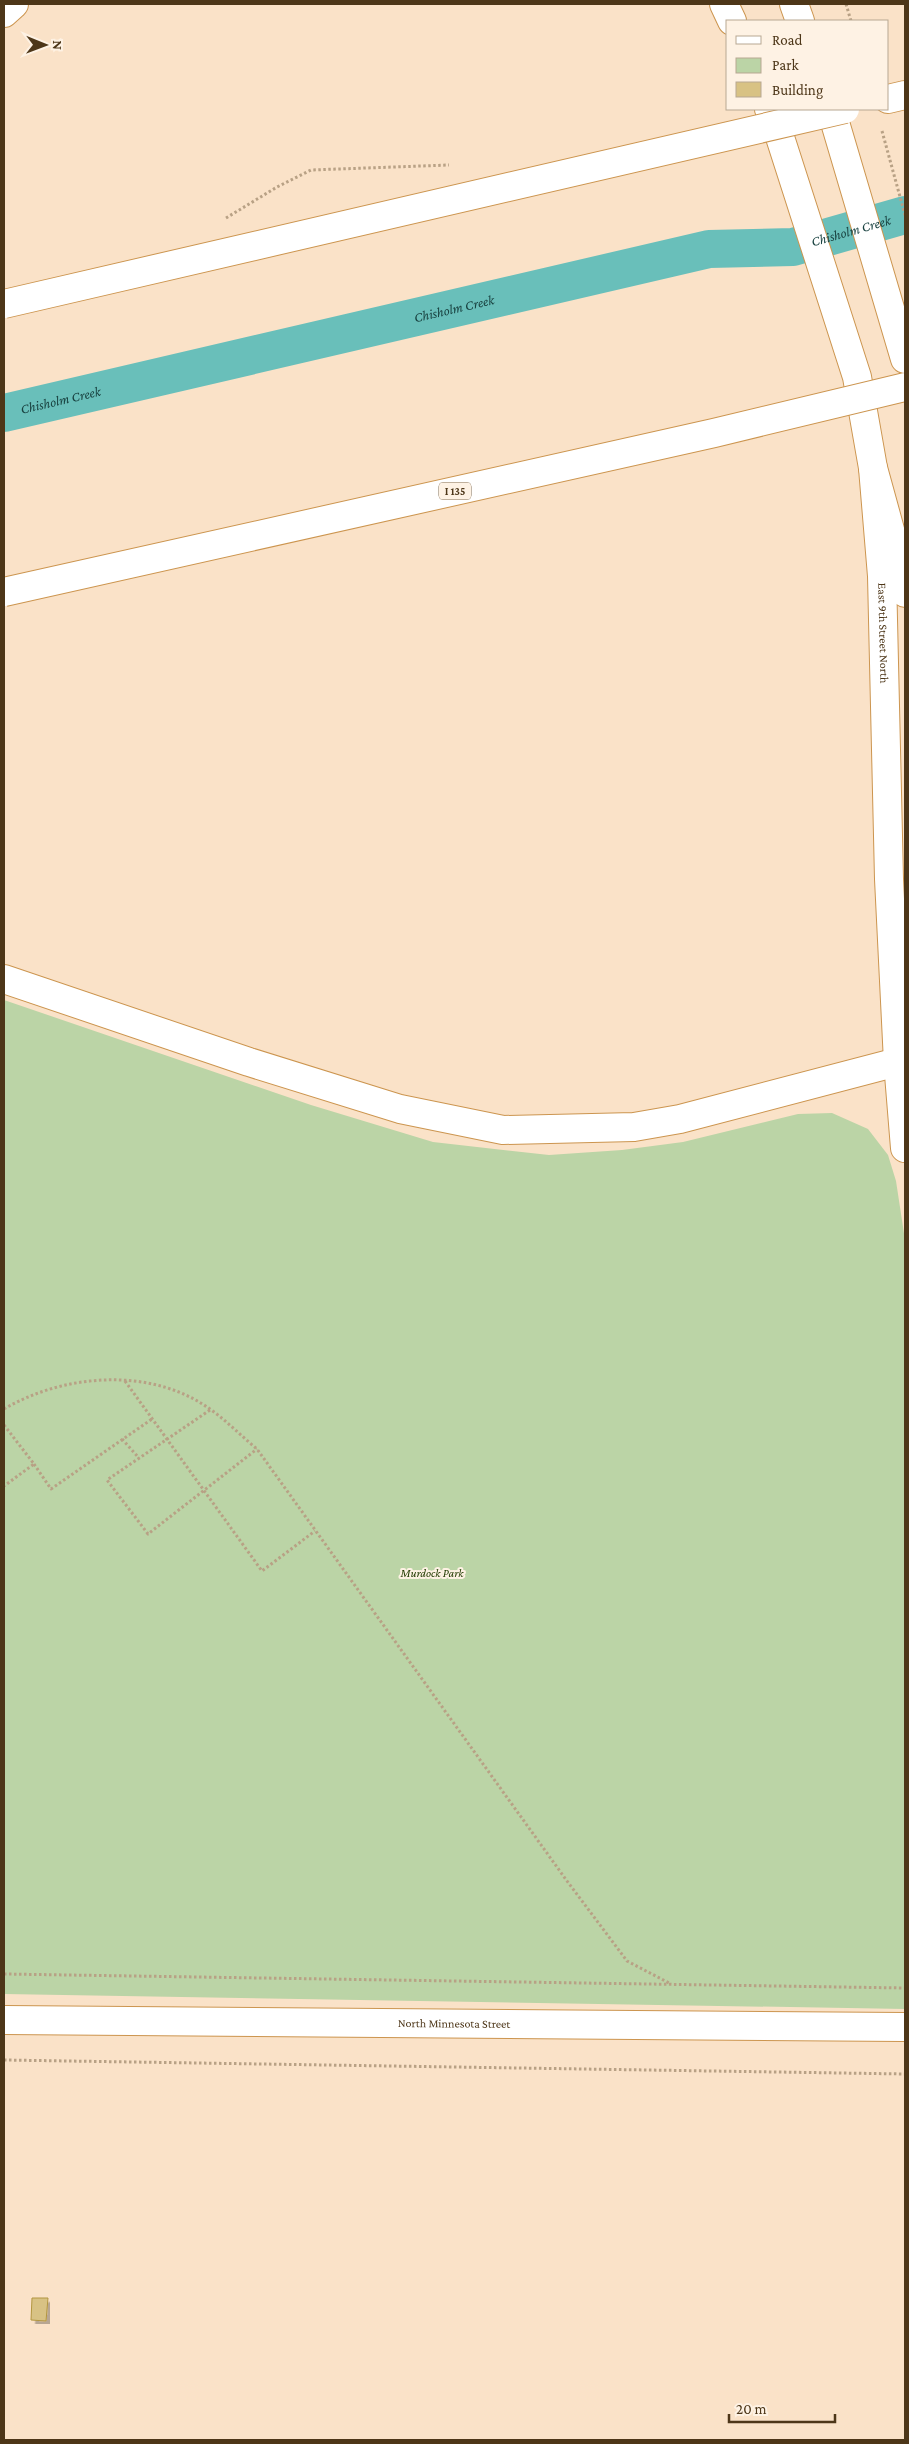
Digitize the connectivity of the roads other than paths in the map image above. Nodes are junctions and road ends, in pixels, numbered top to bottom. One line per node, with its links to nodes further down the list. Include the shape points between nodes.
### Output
1 (14, 4): 4 (main road)
2 (724, 4): 5 (main road)
3 (794, 4): 6 (main road)
4 (4, 13)
5 (732, 20)
6 (800, 20)
7 (905, 95): 8 (main road)
8 (889, 99)
9 (836, 110): 11 (main road, bridge); 12 (main road)
10 (774, 120): 14 (main road, East 9th Street North, via 857,377)
11 (4, 304)
12 (905, 359)
13 (905, 387): 15 (main road, I 135, bridge)
14 (873, 468): 16 (main road); 18 (main road, East 9th Street North, via 882,576 889,878)
15 (4, 592)
16 (905, 593)
17 (4, 979): 18 (main road, via 400,1109 503,1130 634,1127 680,1119)
18 (902, 1061): 19 (main road, East 9th Street North)
19 (905, 1148)
20 (4, 2020): 21 (main road, North Minnesota Street)
21 (905, 2026)

